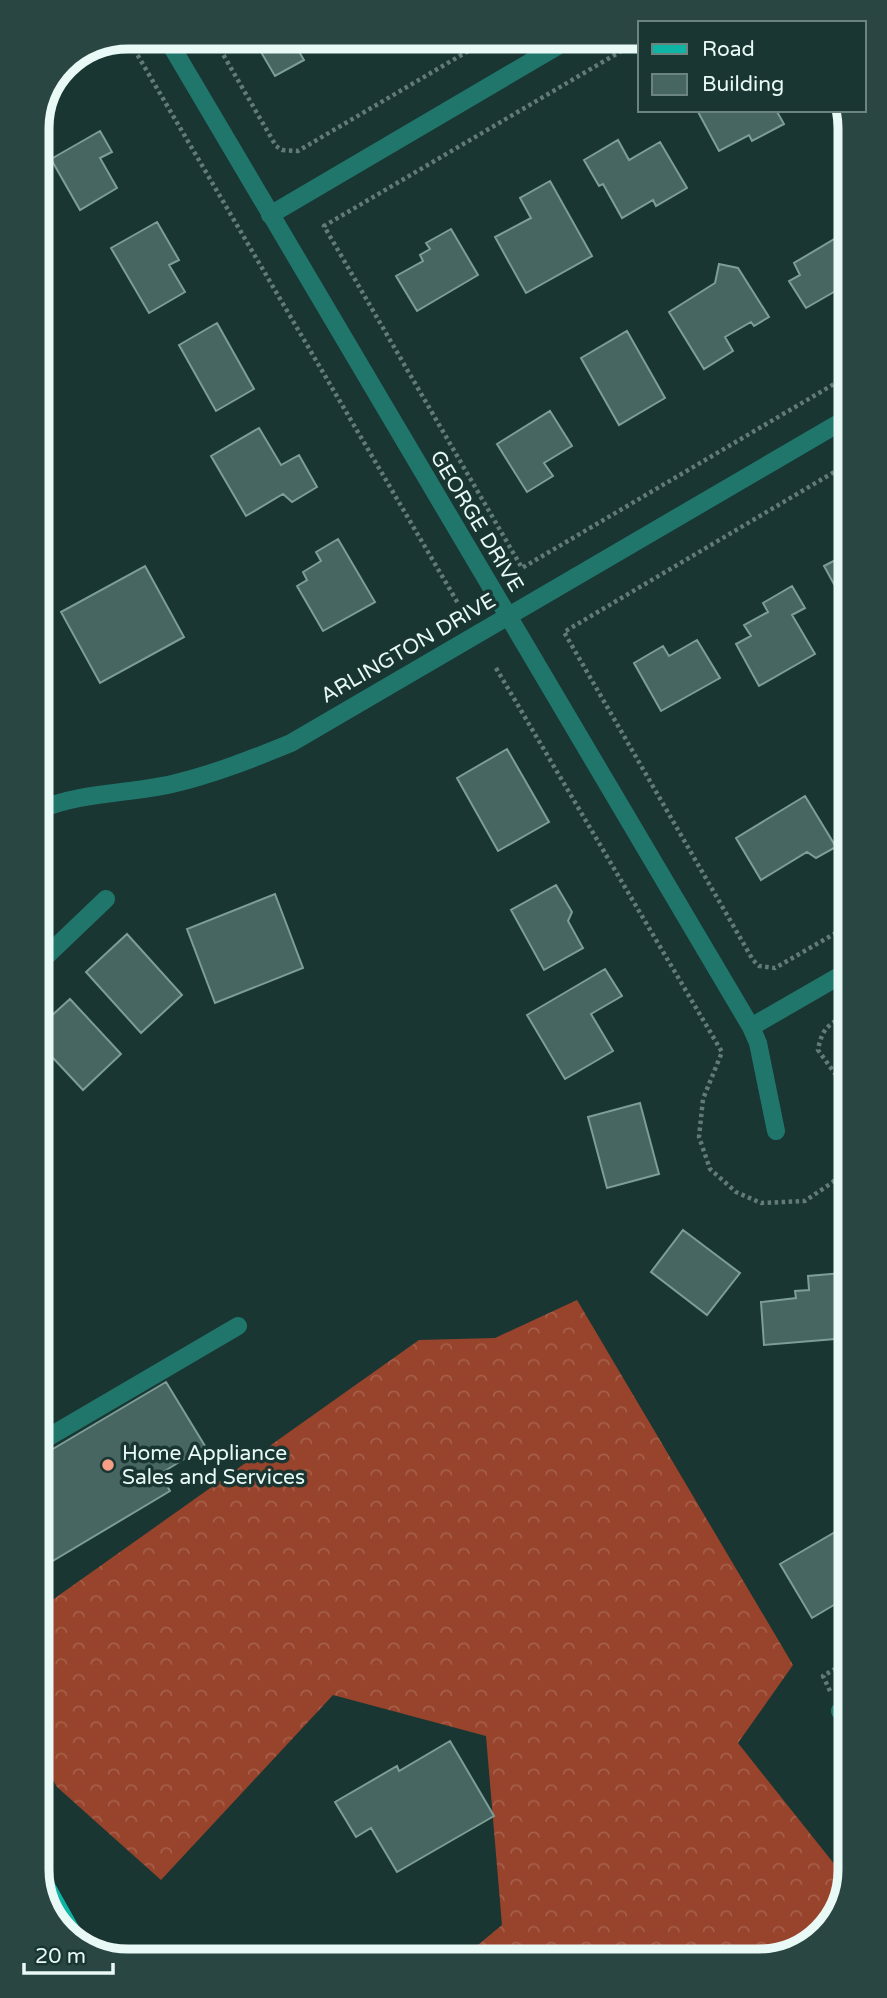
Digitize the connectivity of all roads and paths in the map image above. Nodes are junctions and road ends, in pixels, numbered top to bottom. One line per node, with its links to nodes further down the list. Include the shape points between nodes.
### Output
1 (134, 49): 11 (path)
2 (173, 49): 7 (street, GEORGE DRIVE)
3 (220, 49): 4 (path, via 276,146 298,151)
4 (472, 49)
5 (553, 49): 7 (street)
6 (625, 49): 8 (path, via 324,226 522,568)
7 (270, 215): 12 (street, GEORGE DRIVE)
8 (838, 382)
9 (838, 424): 12 (street, ARLINGTON DRIVE)
10 (838, 470): 16 (path, via 564,632 753,960 759,966 775,968)
11 (459, 605)
12 (508, 617): 14 (street, ARLINGTON DRIVE, via 291,743 232,767 171,784 97,794); 20 (street, GEORGE DRIVE)
13 (496, 668): 23 (path, via 722,1052 703,1099 699,1137 710,1169 736,1192 761,1203 805,1201)
14 (49, 807)
15 (106, 899): 17 (street)
16 (838, 932)
17 (49, 953)
18 (838, 977): 20 (street)
19 (838, 1019): 21 (path, via 821,1032 818,1050)
20 (751, 1027): 22 (street, GEORGE DRIVE)
21 (838, 1078)
22 (776, 1131)
23 (838, 1174)
24 (238, 1326): 25 (street)
25 (49, 1436)

